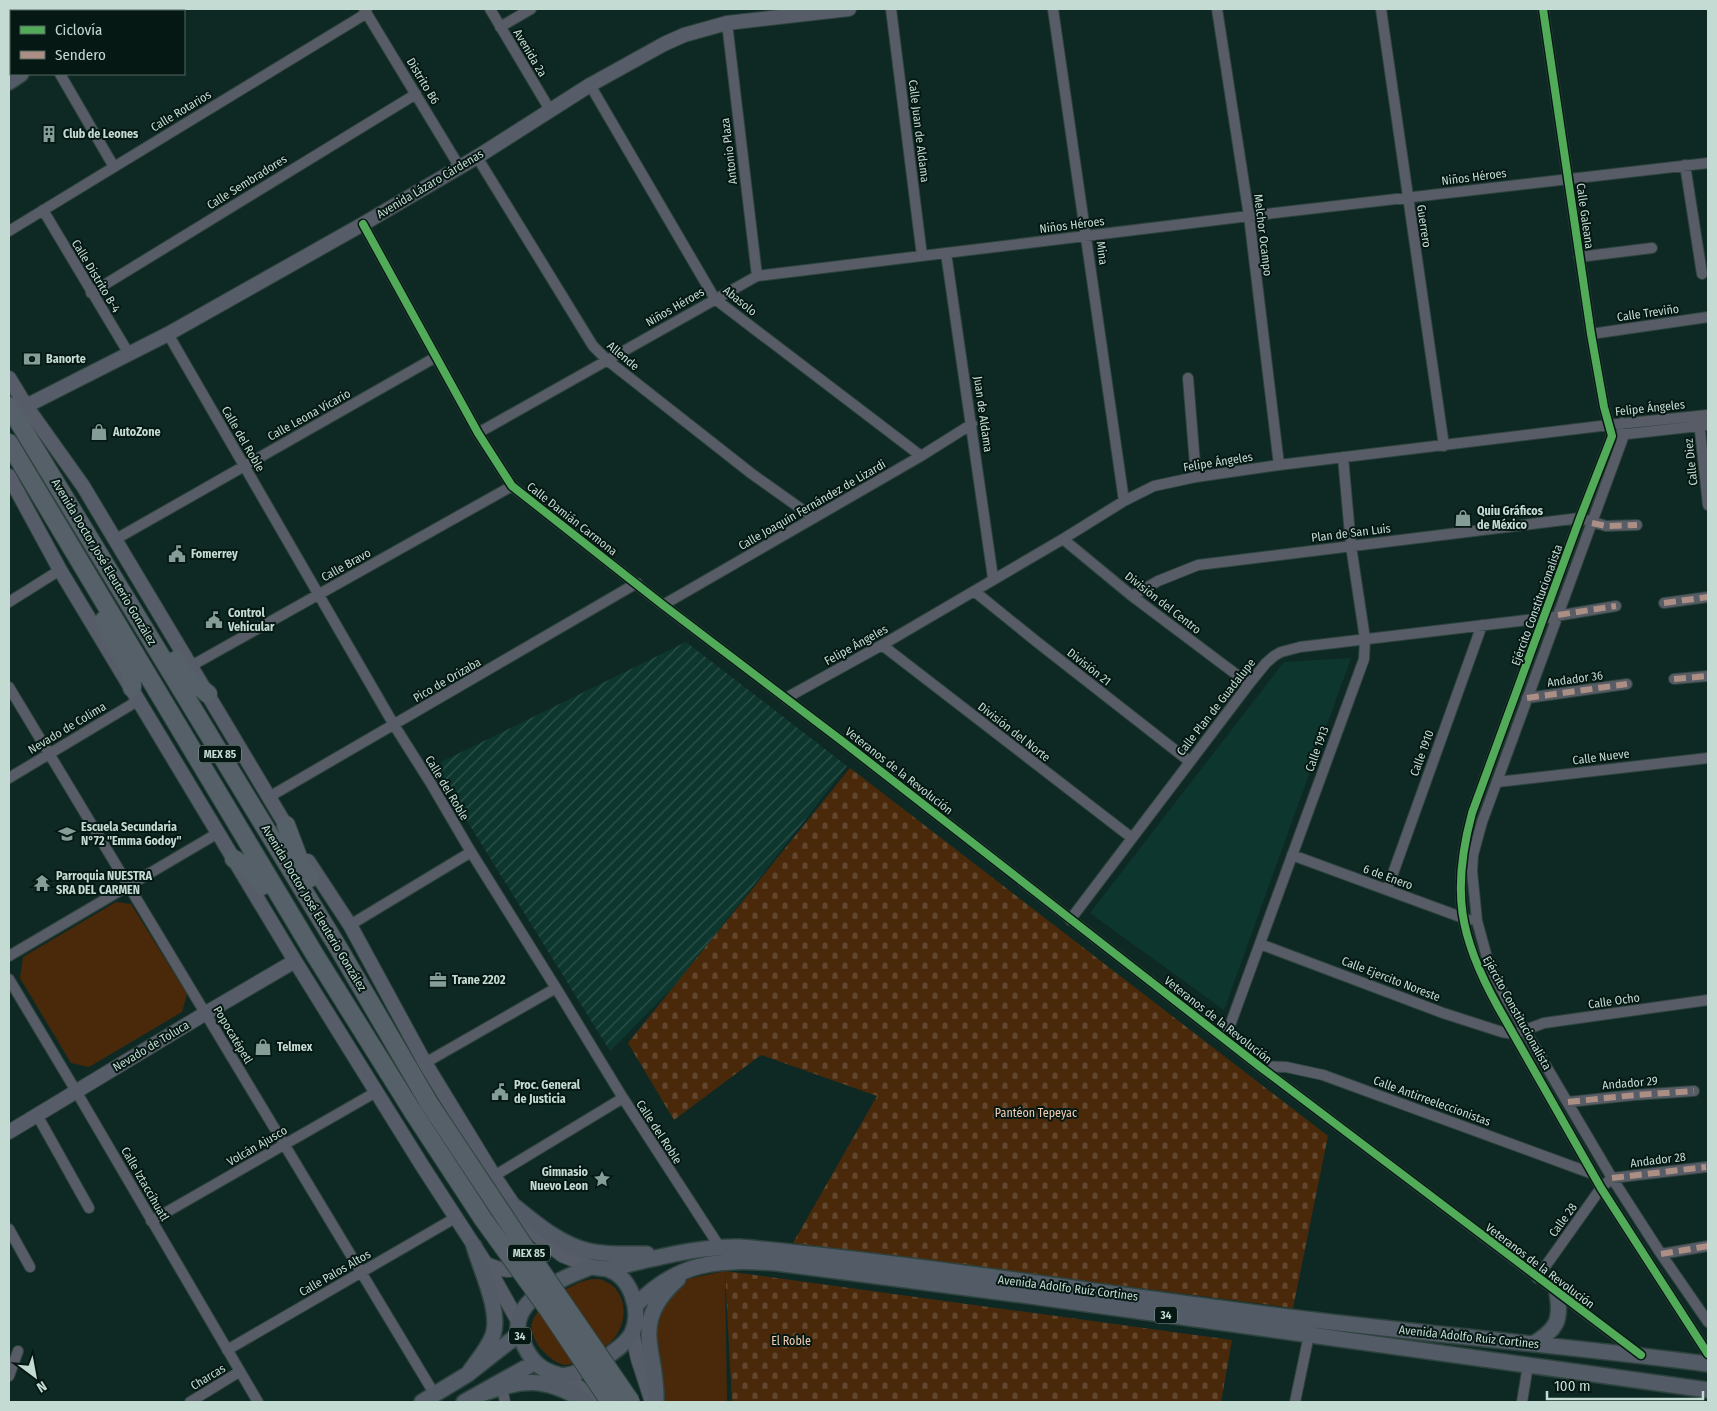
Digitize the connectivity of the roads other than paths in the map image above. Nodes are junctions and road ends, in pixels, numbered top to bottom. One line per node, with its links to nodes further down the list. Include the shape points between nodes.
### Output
1 (490, 9): 12 (street, Avenida 2a)
2 (531, 9): 12 (street)
3 (843, 9): 10 (street, Avenida Lázaro Cárdenas)
4 (891, 9): 34 (street, Calle Juan de Aldama)
5 (1053, 9): 31 (street, Mina)
6 (1217, 9): 28 (street, Melchor Ocampo)
7 (1381, 9): 26 (street, Guerrero)
8 (1543, 9): 25 (street, Calle Galeana)
9 (365, 11): 18 (street, Distrito B6); 24 (street, Calle Rotarios)
10 (762, 14): 11 (street, Avenida Lázaro Cárdenas)
11 (727, 23): 17 (street, Avenida Lázaro Cárdenas, via 664,44); 37 (street, Antonio Plaza)
12 (500, 27): 19 (street, Avenida 2a)
13 (20, 75): 16 (main road)
14 (29, 75): 16 (street)
15 (61, 75): 24 (street)
16 (9, 83)
17 (590, 85): 19 (street, Avenida Lázaro Cárdenas); 39 (street, Abasolo)
18 (416, 94): 23 (street, Distrito B6); 38 (street, Calle Sembradores)
19 (550, 110): 20 (street, Avenida Lázaro Cárdenas)
20 (477, 157): 23 (street, Avenida Lázaro Cárdenas); 45 (street, Allende, via 582,330)
21 (1708, 163): 22 (street, Niños Héroes)
22 (1685, 165): 25 (street, Niños Héroes); 36 (street)
23 (459, 166): 29 (street, Avenida Lázaro Cárdenas)
24 (114, 167): 27 (street, Calle Rotarios)
25 (1568, 179): 26 (street, Niños Héroes); 35 (street, Calle Galeana)
26 (1408, 197): 28 (street, Niños Héroes); 57 (street, Guerrero)
27 (43, 210): 30 (street, Calle Rotarios); 38 (street, Calle Distrito B-4)
28 (1249, 216): 31 (street, Niños Héroes); 60 (street, Melchor Ocampo)
29 (363, 224): 41 (street, Avenida Lázaro Cárdenas); 44 (street, Calle Damián Carmona)
30 (9, 231)
31 (1087, 236): 33 (street, Niños Héroes); 65 (street, Mina)
32 (1652, 248): 35 (street)
33 (946, 253): 34 (street, Niños Héroes); 51 (street, Juan de Aldama)
34 (922, 256): 37 (street, Niños Héroes)
35 (1579, 257): 42 (street, Calle Galeana)
36 (1702, 274)
37 (757, 276): 39 (street, Niños Héroes)
38 (91, 293): 43 (street, Calle Distrito B-4)
39 (715, 298): 45 (street, Niños Héroes); 58 (street, Abasolo)
40 (1708, 316): 42 (street, Calle Treviño)
41 (168, 334): 43 (street, Avenida Lázaro Cárdenas); 61 (street, Calle del Roble)
42 (1591, 334): 52 (street, Calle Galeana)
43 (129, 354): 48 (street, Avenida Lázaro Cárdenas)
44 (436, 357): 53 (street, Calle Damián Carmona); 61 (street, Calle Leona Vicario)
45 (607, 360): 53 (street, Niños Héroes); 67 (street, Allende, via 752,474)
46 (9, 378): 48 (street, Avenida Doctor José Eleuterio González)
47 (1188, 378): 63 (street)
48 (17, 406): 71 (street, Avenida Doctor José Eleuterio González, via 83,486); 74 (highway, Avenida Doctor José Eleuterio González / MEX 85)
49 (1704, 420): 50 (street, Felipe Ángeles); 54 (street, Felipe Ángeles); 66 (street, Calle Diez)
50 (1622, 423): 52 (street, Felipe Ángeles); 54 (street)
51 (972, 424): 58 (street, Calle Joaquín Fernández de Lizardi); 76 (street, Juan de Aldama)
52 (1609, 425): 55 (street); 57 (street, Felipe Ángeles)
53 (478, 433): 64 (street, Calle Damián Carmona)
54 (1624, 434): 55 (street, Felipe Ángeles); 69 (street, Ejército Constitucionalista)
55 (1612, 436): 68 (street, Ejército Constitucionalista)
56 (9, 443): 78 (highway, Avenida Doctor José Eleuterio González / MEX 85)
57 (1444, 446): 59 (street, Felipe Ángeles)
58 (921, 456): 67 (street, Calle Joaquín Fernández de Lizardi)
59 (1343, 457): 60 (street, Felipe Ángeles); 73 (street, Calle 1913)
60 (1279, 465): 63 (street, Felipe Ángeles)
61 (244, 466): 71 (street, Calle Leona Vicario); 80 (street, Calle del Roble)
62 (9, 476): 75 (street)
63 (1196, 477): 65 (street, Felipe Ángeles, via 1154,486)
64 (512, 486): 77 (street, Calle Damián Carmona); 80 (street, Calle Bravo)
65 (1124, 501): 72 (street, Felipe Ángeles)
66 (1708, 505)
67 (814, 518): 85 (street, Calle Joaquín Fernández de Lizardi)
68 (1580, 518): 69 (street); 73 (street, Plan de San Luis); 88 (street, Ejército Constitucionalista)
69 (1592, 523): 70 (street, via 1606,526); 87 (street, Ejército Constitucionalista)
70 (1637, 524)
71 (116, 539): 92 (street, Avenida Doctor José Eleuterio González)
72 (1063, 539): 76 (street, Felipe Ángeles); 81 (street, División del Centro)
73 (1351, 546): 81 (street, Plan de San Luis, via 1198,565 1158,581); 90 (street, Calle 1913)
74 (104, 563): 99 (highway, via 129,585 185,675); 122 (highway, Avenida Doctor José Eleuterio González / MEX 85)
75 (60, 570): 83 (street); 98 (street)
76 (994, 578): 79 (street, Felipe Ángeles)
77 (637, 584): 85 (street, Calle Damián Carmona); 102 (street, Pico de Orizaba)
78 (97, 590): 98 (highway, via 102,615 130,671); 123 (highway, Avenida Doctor José Eleuterio González / MEX 85)
79 (974, 590): 91 (street, Felipe Ángeles); 105 (street, División 21)
80 (318, 595): 92 (street, Calle Bravo); 102 (street, Calle del Roble)
81 (1132, 596): 95 (street, División del Centro)
82 (1708, 597): 84 (street)
83 (9, 602)
84 (1664, 603)
85 (663, 605): 100 (street, Calle Damián Carmona)
86 (1616, 606): 87 (street, Calle Plan de Guadalupe)
87 (1558, 615): 88 (street, Calle Plan de Guadalupe); 101 (street, Ejército Constitucionalista)
88 (1544, 618): 89 (street, Calle Plan de Guadalupe); 117 (street, Ejército Constitucionalista, via 1472,813 1460,882)
89 (1482, 625): 90 (street, Calle Plan de Guadalupe); 116 (street, Calle 1910)
90 (1365, 638): 95 (street, Calle Plan de Guadalupe, via 1281,652 1266,663); 113 (street, Calle 1913, via 1364,659)
91 (882, 645): 100 (street, Felipe Ángeles); 111 (street, División del Norte)
92 (191, 666): 99 (street, Avenida Doctor José Eleuterio González)
93 (1708, 676): 94 (street)
94 (1674, 679)
95 (1249, 684): 105 (street, Calle Plan de Guadalupe)
96 (1627, 684): 101 (street, Andador 36)
97 (9, 688): 103 (street, Popocatépetl)
98 (135, 694): 103 (street, Nevado de Colima); 110 (street)
99 (208, 694): 108 (street, Avenida Doctor José Eleuterio González)
100 (786, 698): 118 (street, Veteranos de la Revolución)
101 (1527, 698): 107 (street, Ejército Constitucionalista)
102 (394, 725): 108 (street, Pico de Orizaba); 112 (street, Calle del Roble)
103 (49, 754): 106 (street, Nevado de Colima); 115 (street, Popocatépetl)
104 (1708, 758): 107 (street, Calle Nueve)
105 (1189, 762): 111 (street, Calle Plan de Guadalupe)
106 (9, 778)
107 (1497, 782): 119 (street, Ejército Constitucionalista, via 1472,855)
108 (269, 797): 109 (street, Avenida Doctor José Eleuterio González)
109 (286, 825): 120 (street, Avenida Doctor José Eleuterio González); 122 (highway, via 300,862 330,912)
110 (218, 833): 114 (street); 115 (street)
111 (1132, 838): 118 (street, Calle Plan de Guadalupe)
112 (471, 852): 120 (street); 127 (street, Calle del Roble)
113 (1292, 855): 116 (street, 6 de Enero); 121 (street, Calle 1913)
114 (234, 859): 123 (highway, via 254,873 300,947); 125 (street)
115 (128, 885): 124 (street); 129 (street, Popocatépetl)
116 (1387, 890): 117 (street, 6 de Enero)
117 (1463, 919): 119 (street, 6 de Enero); 131 (street, Ejército Constitucionalista, via 1480,974)
118 (1070, 920): 132 (street, Veteranos de la Revolución)
119 (1477, 922): 130 (street, Ejército Constitucionalista, via 1488,961)
120 (350, 925): 133 (street, Avenida Doctor José Eleuterio González)
121 (1260, 944): 131 (street, Calle Ejercito Noreste, via 1443,1013); 132 (street, Calle 1913)
122 (339, 949): 197 (highway, Avenida Doctor José Eleuterio González / MEX 85, bridge, via 428,1103)
123 (315, 955): 196 (highway, Avenida Doctor José Eleuterio González / MEX 85, bridge, via 483,1220)
124 (9, 956)
125 (295, 961): 129 (street, Nevado de Toluca); 137 (street)
126 (9, 979): 135 (street, Calle Iztaccíhuatl)
127 (556, 988): 133 (street); 138 (street, Calle del Roble)
128 (1708, 1000): 130 (street, Calle Ocho, via 1544,1023)
129 (206, 1013): 135 (street, Nevado de Toluca); 142 (street, Popocatépetl)
130 (1524, 1029): 131 (street, Calle Ocho); 139 (street, Ejército Constitucionalista)
131 (1514, 1034): 144 (street, Ejército Constitucionalista)
132 (1225, 1039): 134 (street, Veteranos de la Revolución)
133 (425, 1063): 145 (street, Avenida Doctor José Eleuterio González)
134 (1259, 1066): 144 (street, Calle Antirreeleccionistas, via 1286,1067 1323,1075); 165 (street, Veteranos de la Revolución)
135 (76, 1091): 140 (street, Nevado de Toluca); 151 (street, Calle Iztaccíhuatl)
136 (1694, 1091): 139 (street, Andador 29)
137 (376, 1092): 142 (street, Volcán Ajusco); 150 (street)
138 (623, 1098): 145 (street); 155 (street, Calle del Roble)
139 (1568, 1102): 146 (street, Ejército Constitucionalista)
140 (37, 1115): 141 (street, Nevado de Toluca); 149 (street)
141 (9, 1132)
142 (284, 1144): 151 (street, Volcán Ajusco); 164 (street, Popocatépetl)
143 (1706, 1167): 146 (street, Andador 28)
144 (1593, 1174): 147 (street, Ejército Constitucionalista)
145 (494, 1176): 148 (street, Avenida Doctor José Eleuterio González)
146 (1612, 1178): 147 (street, Calle 28); 158 (street, Ejército Constitucionalista)
147 (1601, 1188): 165 (street, Calle 28); 170 (street, Ejército Constitucionalista)
148 (513, 1205): 152 (street, Avenida Doctor José Eleuterio González); 157 (main road, via 546,1231 588,1251)
149 (89, 1208)
150 (455, 1218): 154 (street); 164 (street, Calle Palos Altos)
151 (151, 1221): 176 (street, Calle Iztaccíhuatl)
152 (526, 1225): 159 (street, via 532,1248 524,1263 507,1271); 161 (street, Avenida Doctor José Eleuterio González, via 562,1255)
153 (9, 1229): 160 (street)
154 (474, 1246): 159 (street); 184 (main road, via 495,1323 493,1336)
155 (719, 1246): 157 (main road, Avenida Adolfo Ruíz Cortines / 34); 168 (main road, Avenida Adolfo Ruíz Cortines / 34, via 879,1263)
156 (1708, 1246): 158 (street)
157 (676, 1253): 162 (main road, Avenida Adolfo Ruíz Cortines / 34)
158 (1661, 1254): 169 (street, Ejército Constitucionalista)
159 (486, 1264): 172 (street)
160 (30, 1267)
161 (591, 1267): 162 (main road, 34); 172 (main road, 34, via 560,1280 533,1298)
162 (607, 1269): 167 (main road, via 626,1284)
163 (689, 1269): 167 (main road, Avenida Adolfo Ruíz Cortines / 34, via 664,1281); 174 (main road, Avenida Adolfo Ruíz Cortines / 34, via 720,1262 776,1264); 191 (main road, via 672,1284 656,1306 650,1323 648,1341 655,1384)
164 (362, 1272): 176 (street, Calle Palos Altos); 189 (street, Popocatépetl)
165 (1537, 1278): 166 (street, Veteranos de la Revolución)
166 (1557, 1293): 175 (main road, via 1559,1312 1555,1326); 179 (street, Veteranos de la Revolución)
167 (635, 1306): 173 (main road)
168 (1312, 1320): 174 (street); 175 (main road, Avenida Adolfo Ruíz Cortines / 34)
169 (1708, 1322)
170 (1690, 1326): 171 (street); 178 (street, Ejército Constitucionalista)
171 (1708, 1326)
172 (519, 1328): 180 (main road, 34); 184 (main road, 34)
173 (632, 1332): 186 (main road, via 597,1363); 191 (street)
174 (1309, 1336): 182 (main road, Avenida Adolfo Ruíz Cortines / 34); 198 (street)
175 (1533, 1344): 179 (main road, Avenida Adolfo Ruíz Cortines / 34)
176 (227, 1350): 183 (street, Calle Iztaccíhuatl)
177 (18, 1351): 185 (street)
178 (1708, 1354)
179 (1640, 1355): 181 (main road, Avenida Adolfo Ruíz Cortines / 34)
180 (534, 1363): 186 (main road); 187 (main road)
181 (1708, 1364)
182 (1528, 1365): 188 (main road, Avenida Adolfo Ruíz Cortines / 34); 199 (street)
183 (239, 1372): 192 (street, Charcas); 193 (street, Calle Iztaccíhuatl)
184 (468, 1374): 189 (main road, 34)
185 (9, 1376)
186 (565, 1376): 195 (street)
187 (503, 1390): 190 (main road); 194 (main road, via 527,1382 550,1384)
188 (1708, 1390)
189 (429, 1398)
190 (469, 1399)
191 (652, 1399): 196 (street, via 630,1392)
192 (190, 1402)
193 (258, 1402)
194 (586, 1402)
195 (593, 1402)
196 (610, 1402)
197 (631, 1402)
198 (1295, 1402)
199 (1522, 1402)

